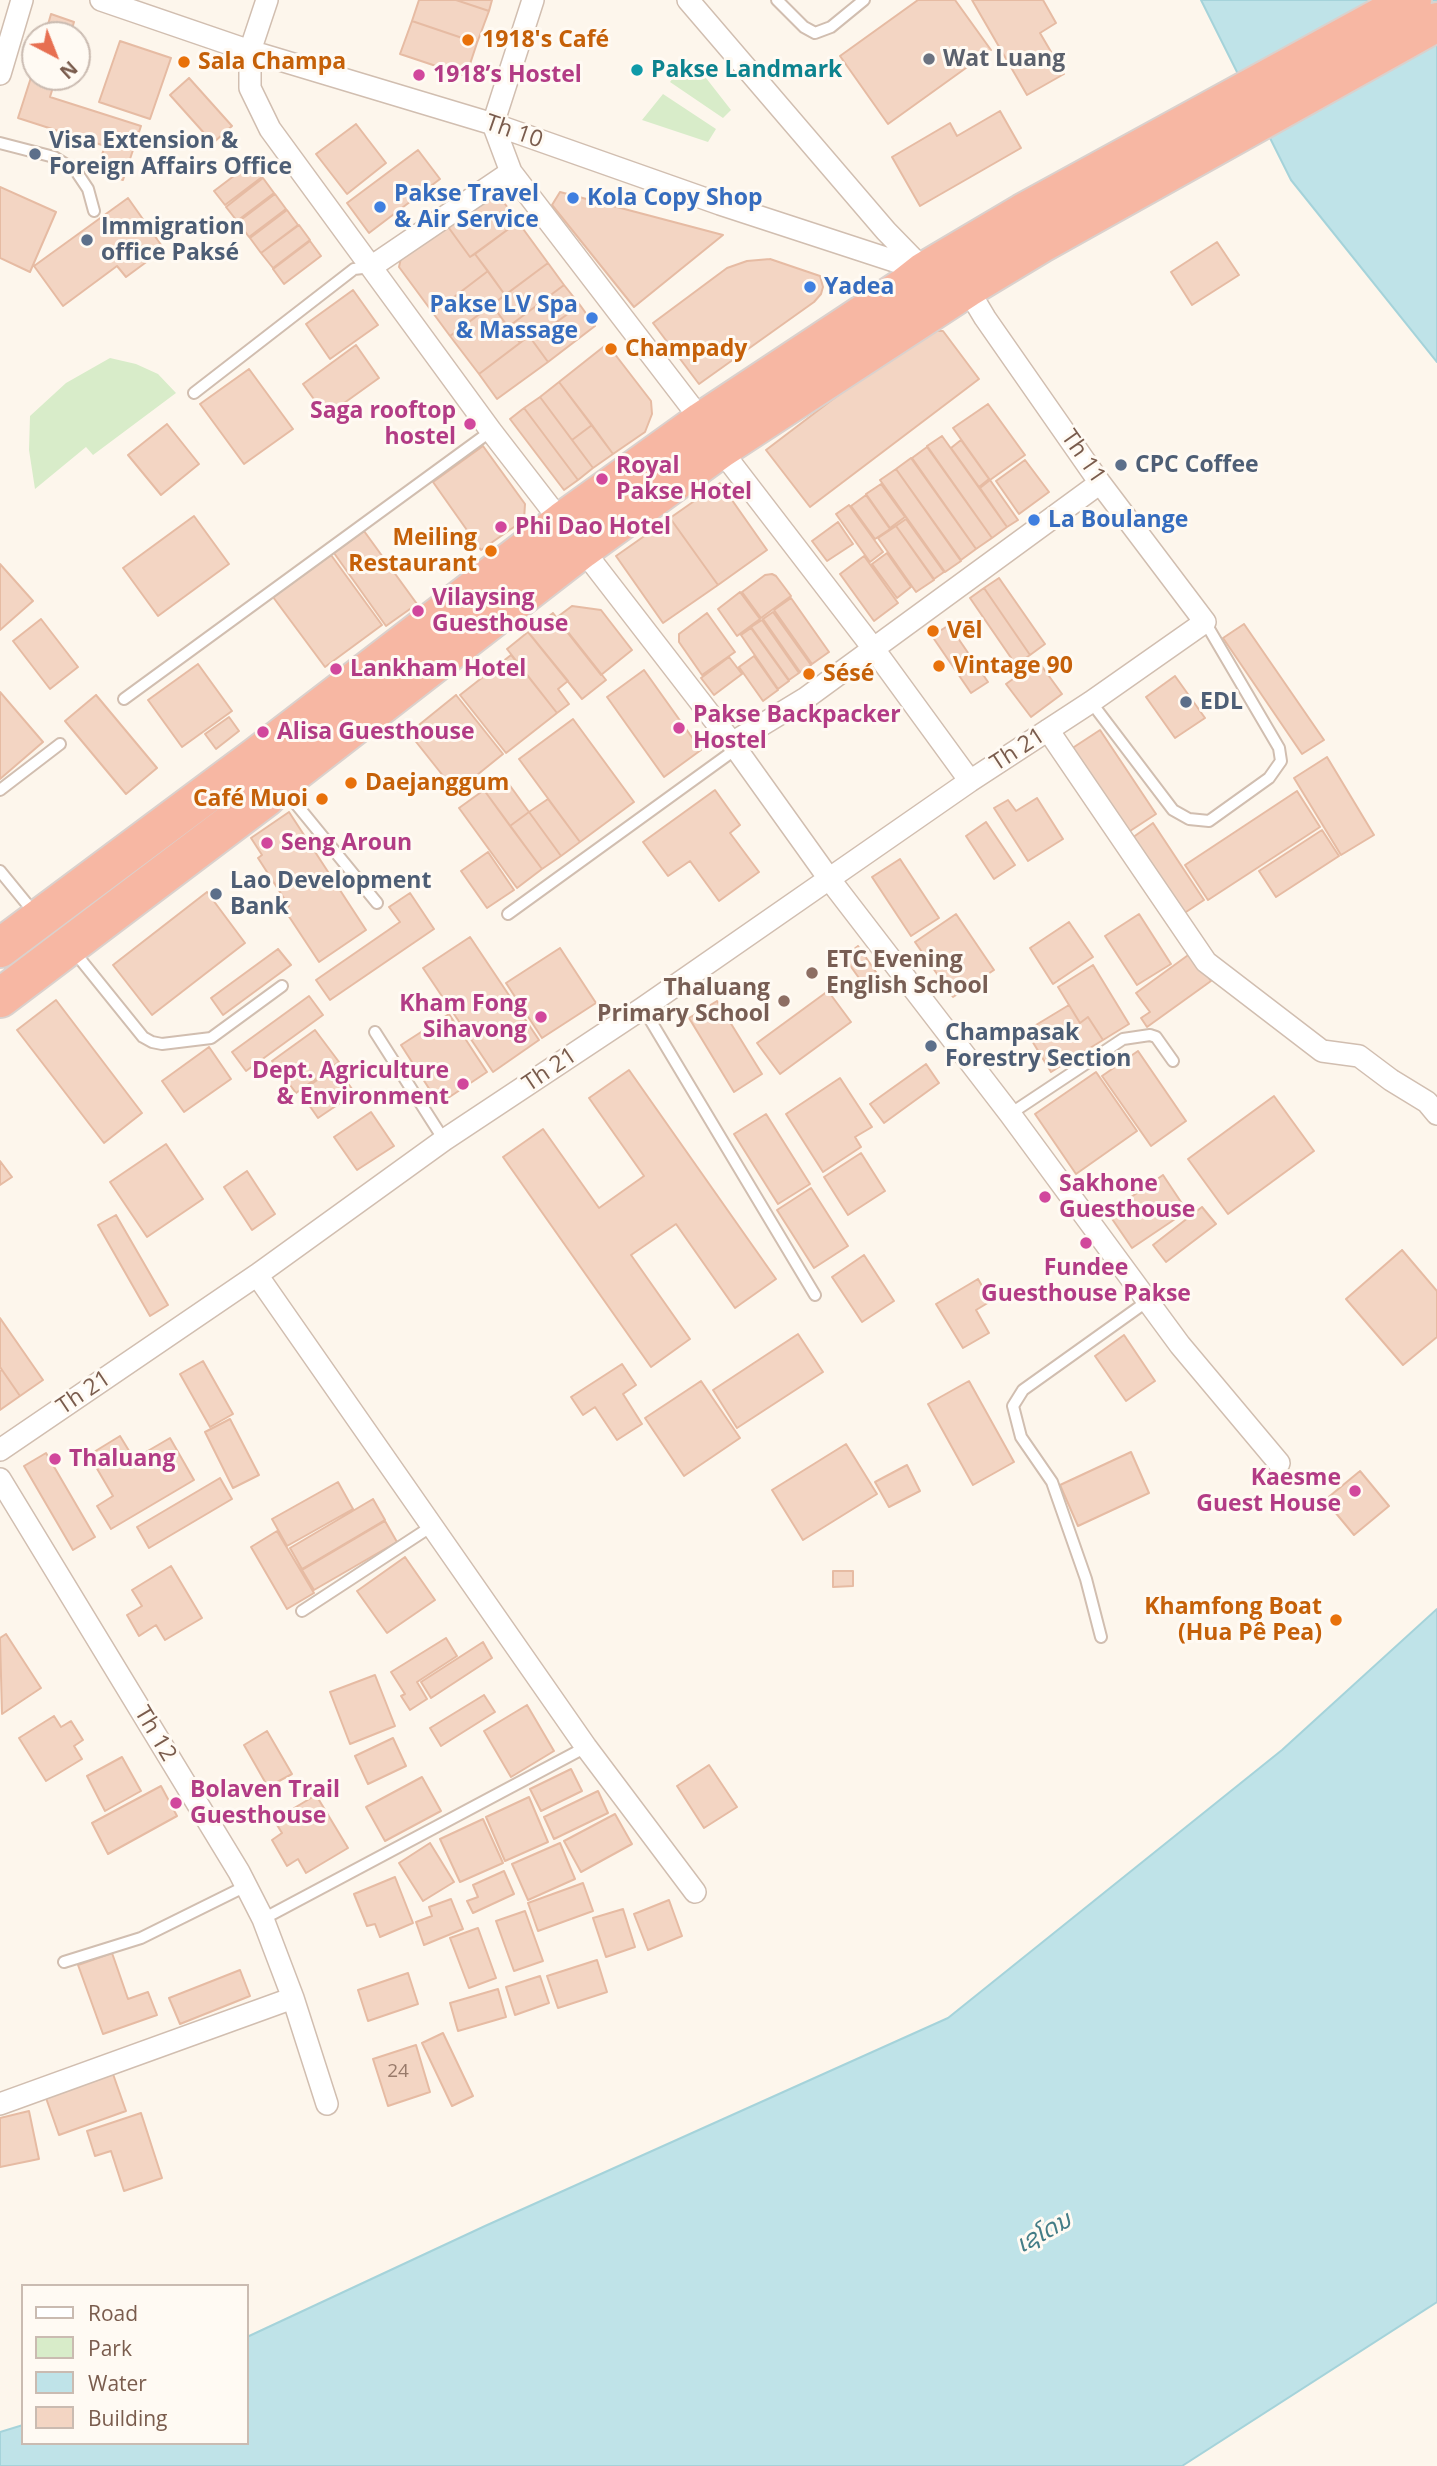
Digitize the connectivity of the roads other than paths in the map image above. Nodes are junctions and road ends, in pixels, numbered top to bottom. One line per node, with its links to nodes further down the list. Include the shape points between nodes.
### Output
1 (22, 0): 11 (street)
2 (101, 0): 10 (street, Th 10)
3 (267, 0): 10 (street)
4 (533, 0): 12 (street)
5 (688, 0): 18 (street)
6 (777, 0): 7 (lane, via 815,33 831,27)
7 (864, 0)
8 (1412, 0): 15 (highway)
9 (1437, 22): 15 (highway)
10 (250, 51): 12 (street, Th 10); 17 (street, via 250,88 270,129)
11 (0, 75)
12 (493, 124): 14 (street); 18 (street, Th 10)
13 (0, 143): 16 (lane, via 54,157 76,171 88,189)
14 (511, 173): 17 (street); 22 (street)
15 (1085, 199): 18 (highway); 19 (highway, via 1040,244)
16 (94, 211)
17 (371, 267): 20 (lane, via 354,269); 21 (street)
18 (925, 271): 22 (highway)
19 (967, 288): 22 (highway); 23 (street, Th 11)
20 (194, 393)
21 (491, 431): 24 (street); 27 (lane)
22 (711, 435): 24 (highway); 26 (street)
23 (1100, 482): 25 (street, Th 11); 26 (street)
24 (572, 535): 31 (street); 32 (highway)
25 (1205, 622): 28 (street, Th 21); 28 (lane, via 1279,748 1281,761 1269,778 1209,821 1189,820 1173,810)
26 (873, 648): 31 (street); 33 (street)
27 (124, 699)
28 (1091, 702): 29 (street, Th 21)
29 (1048, 730): 33 (street, Th 21); 47 (street, via 1206,962 1322,1051 1359,1056 1427,1102)
30 (60, 744): 34 (lane)
31 (734, 746): 36 (street); 38 (lane)
32 (268, 771): 37 (lane); 39 (highway, via 205,794)
33 (970, 781): 36 (street, Th 21)
34 (0, 790)
35 (0, 871): 39 (lane)
36 (830, 880): 43 (street, Th 21); 46 (street)
37 (377, 903)
38 (508, 914)
39 (55, 937): 40 (highway); 41 (lane, via 152,1042 211,1038); 42 (highway)
40 (0, 948)
41 (282, 986)
42 (0, 998)
43 (643, 1008): 48 (street, Th 21); 50 (lane)
44 (374, 1032): 48 (lane)
45 (1173, 1061): 46 (lane, via 1156,1037 1123,1040)
46 (1010, 1114): 51 (street)
47 (1437, 1114)
48 (444, 1140): 49 (street, Th 21)
49 (257, 1275): 52 (street, Th 21); 55 (street)
50 (815, 1295)
51 (1149, 1300): 53 (street, via 1180,1345); 57 (lane, via 1023,1390 1013,1406 1021,1437 1052,1482)
52 (0, 1450)
53 (1279, 1463)
54 (0, 1479): 59 (street, Th 12)
55 (432, 1526): 56 (lane); 58 (street)
56 (302, 1611)
57 (1101, 1637)
58 (586, 1747): 60 (street); 61 (lane)
59 (246, 1886): 61 (street, Th 12); 62 (lane, via 141,1938)
60 (695, 1892)
61 (263, 1919): 63 (street, Th 12)
62 (64, 1962)
63 (293, 1998): 64 (street); 65 (street, Th 12)
64 (0, 2104)
65 (327, 2104)

